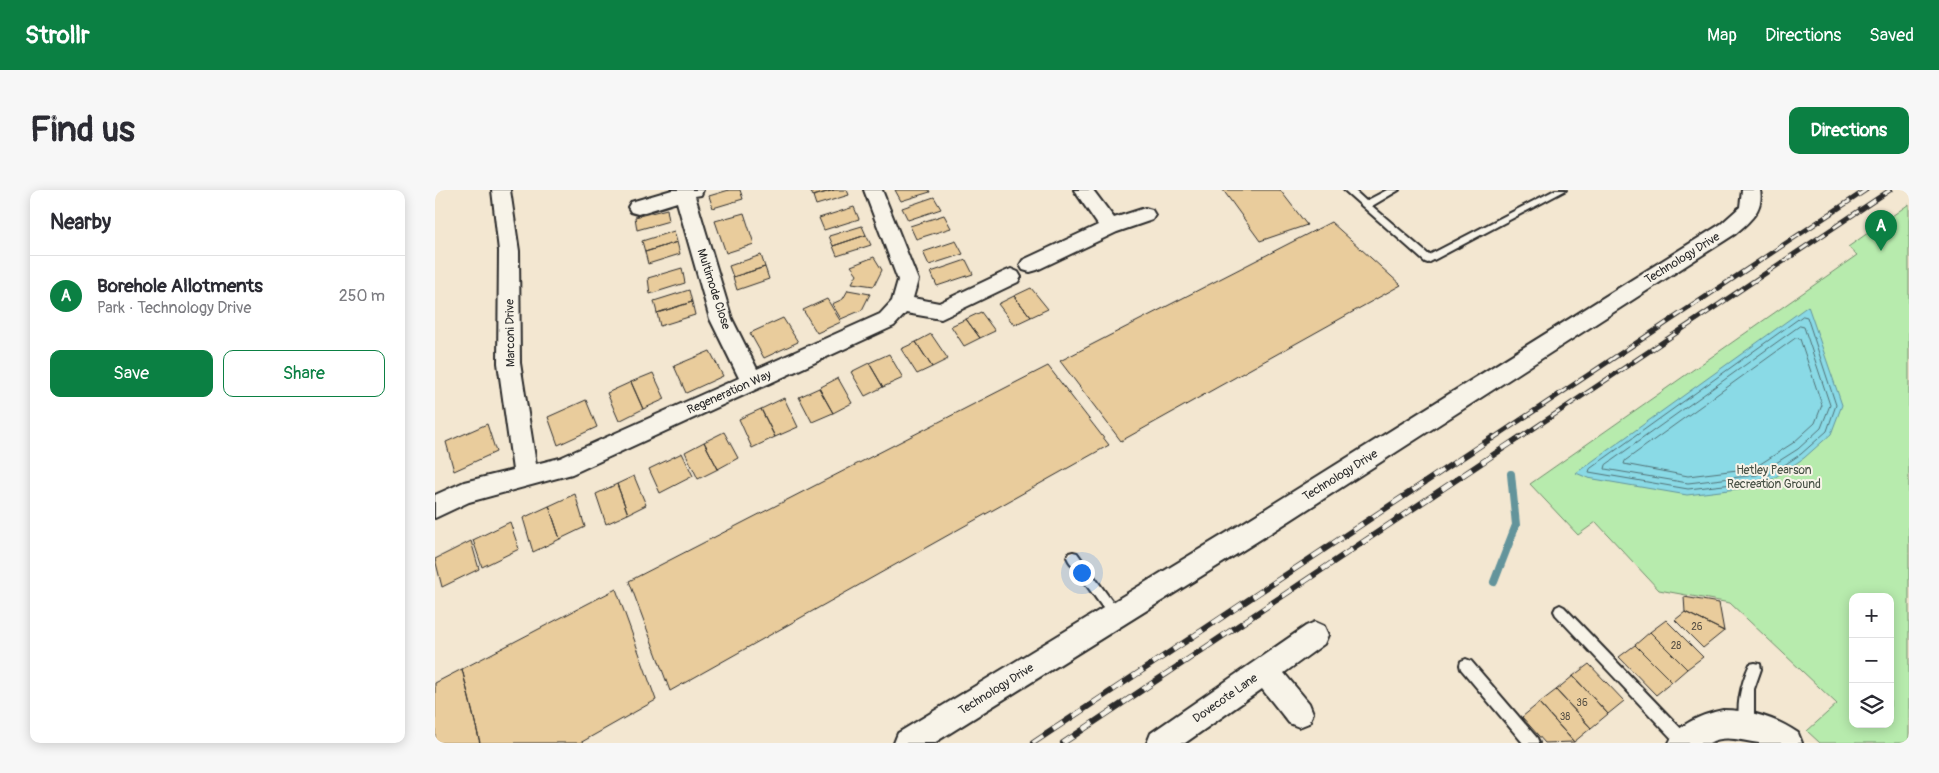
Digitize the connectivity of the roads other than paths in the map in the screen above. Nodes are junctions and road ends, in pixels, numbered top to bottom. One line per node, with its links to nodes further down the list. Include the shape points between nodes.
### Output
1 (501, 190): 17 (street, Marconi Drive, via 509,251 509,363)
2 (873, 190): 15 (street, Regeneration Way, via 908,280)
3 (1083, 190): 12 (street)
4 (1348, 190): 9 (lane)
5 (1395, 190): 9 (lane)
6 (1562, 190): 9 (lane, via 1427,260)
7 (1751, 190): 21 (street, Technology Drive, via 1753,197 1749,212 1728,228)
8 (689, 191): 10 (street, Multimode Close); 16 (street, Multimode Close, via 721,319)
9 (1365, 205)
10 (638, 208)
11 (1145, 215): 12 (street)
12 (1110, 228): 13 (street)
13 (1030, 265)
14 (1011, 277): 15 (street, via 941,312)
15 (901, 304): 16 (street, Regeneration Way, via 887,320)
16 (752, 382): 17 (street, Regeneration Way, via 565,467)
17 (526, 476): 18 (street, Regeneration Way, via 464,494)
18 (435, 507)
19 (1073, 557): 21 (lane)
20 (1561, 611): 31 (lane)
21 (1115, 616): 28 (street, Technology Drive)
22 (1315, 635): 25 (street, Dovecote Lane)
23 (1466, 665): 30 (lane)
24 (1755, 669): 27 (lane, via 1749,680)
25 (1264, 670): 26 (street, Dovecote Lane); 29 (street, Dovecote Lane)
26 (1299, 713)
27 (1747, 726): 31 (street, via 1712,726); 32 (street)
28 (907, 743)
29 (1161, 743)
30 (1532, 743)
31 (1684, 743)
32 (1789, 743)

